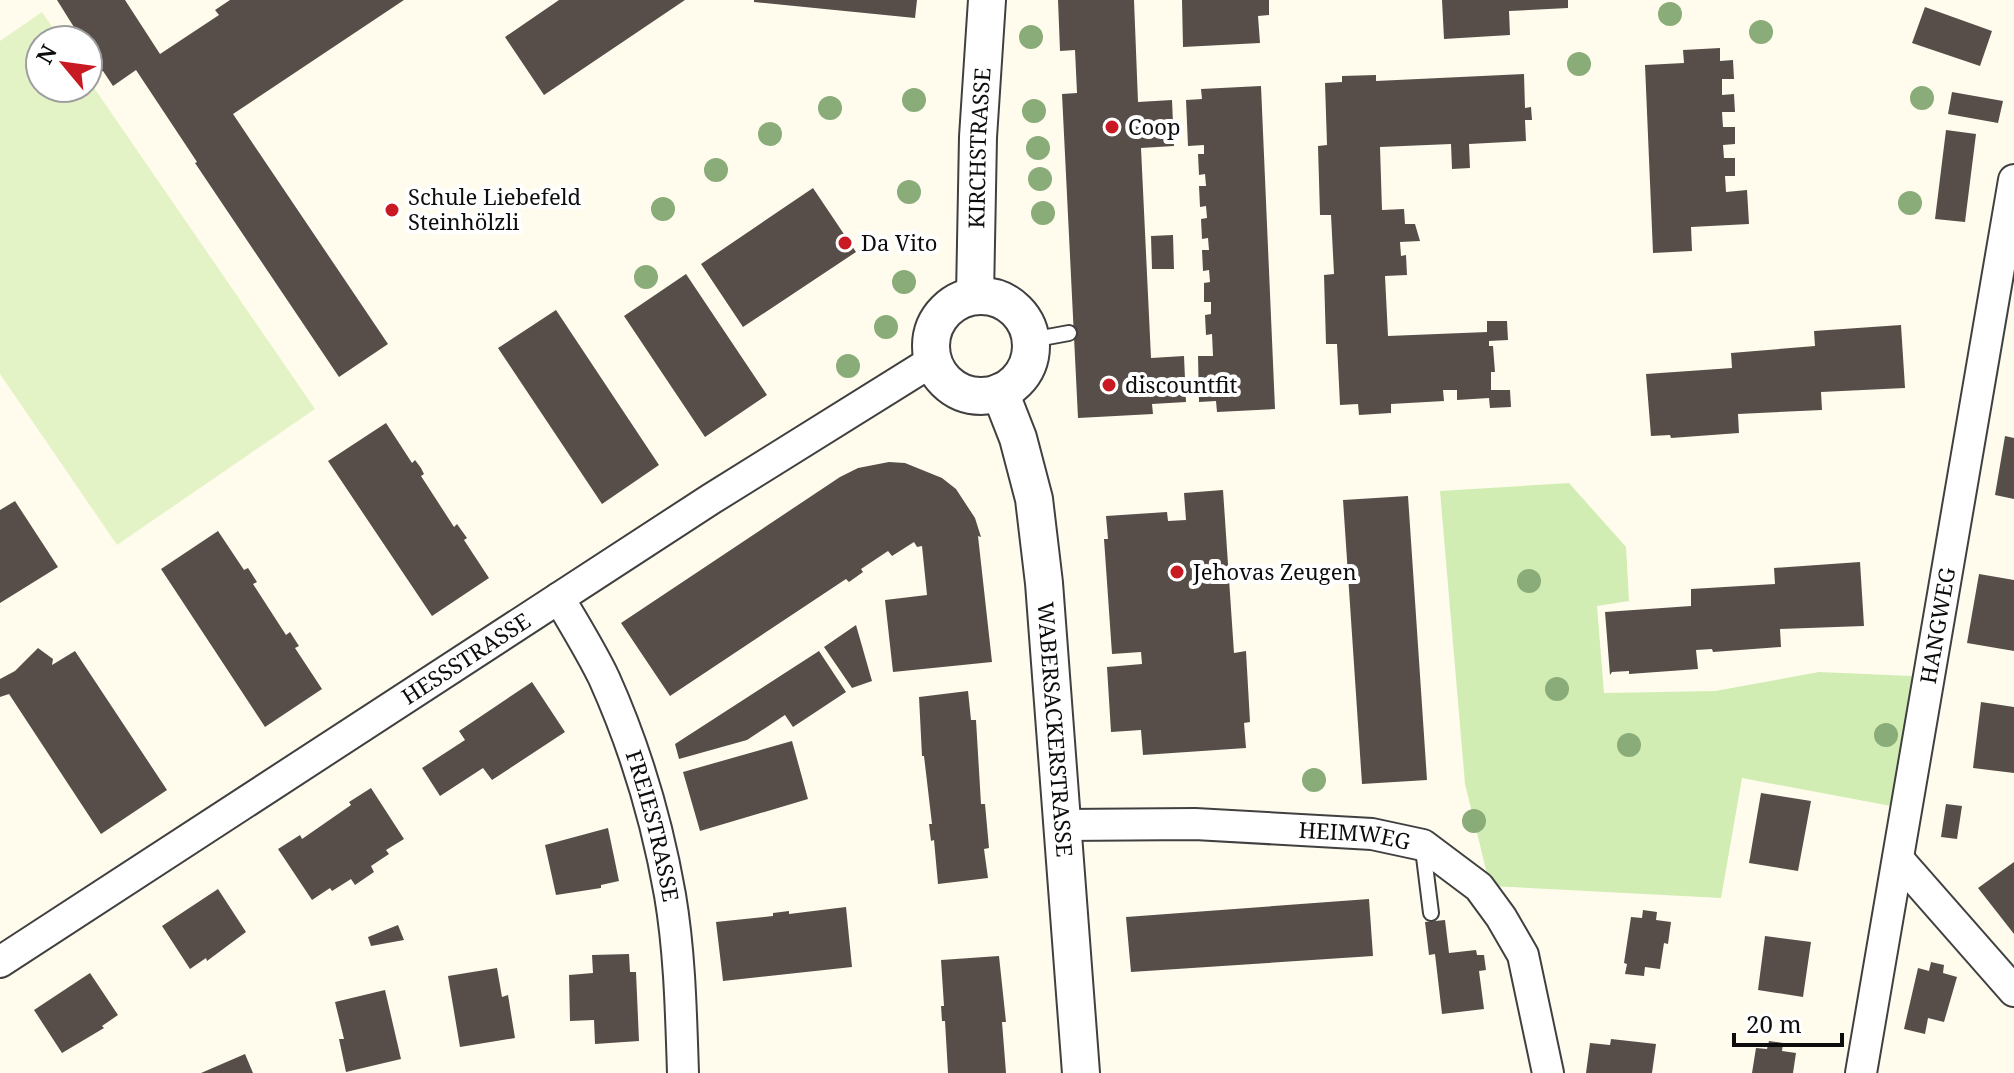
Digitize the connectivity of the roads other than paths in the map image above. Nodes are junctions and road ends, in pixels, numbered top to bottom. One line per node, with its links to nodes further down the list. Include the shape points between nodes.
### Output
1 (987, 0): 3 (street, KIRCHSTRASSE)
2 (2014, 180): 11 (street, HANGWEG)
3 (975, 296): 5 (street, via 1006,302 1027,325); 6 (street, via 939,319 931,346)
4 (1069, 333): 5 (lane)
5 (1031, 340): 7 (street, via 1024,371)
6 (934, 360): 7 (street, via 953,387 984,396); 8 (street, HESSSTRASSE)
7 (1000, 392): 9 (street, WABERSACKERSTRASSE, via 1034,499)
8 (559, 598): 13 (street, HESSSTRASSE); 15 (street, FREIESTRASSE, via 603,676 654,821 679,968)
9 (1063, 825): 10 (street, HEIMWEG, via 1195,824 1372,834); 16 (street, WABERSACKERSTRASSE)
10 (1423, 845): 12 (lane); 17 (street, HEIMWEG, via 1479,887 1523,955)
11 (1898, 859): 14 (street); 18 (street, HANGWEG)
12 (1431, 913)
13 (0, 962)
14 (2014, 991)
15 (683, 1073)
16 (1081, 1073)
17 (1548, 1073)
18 (1861, 1073)

